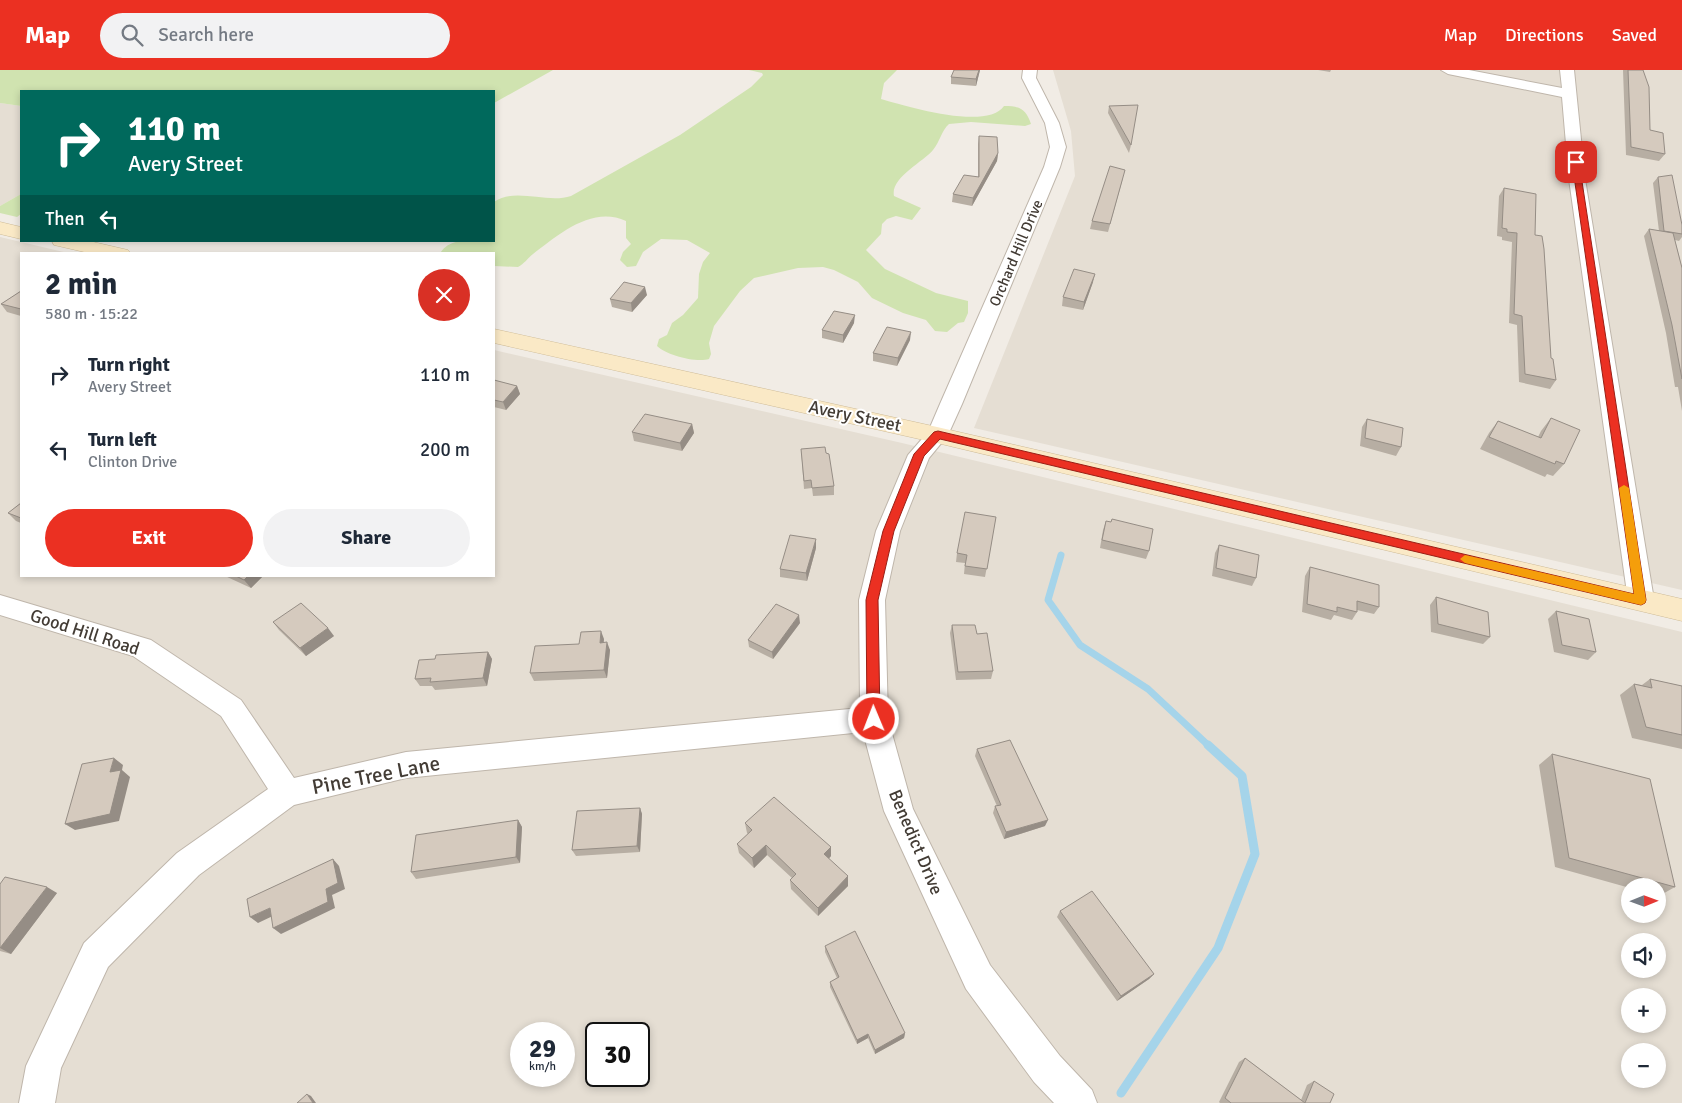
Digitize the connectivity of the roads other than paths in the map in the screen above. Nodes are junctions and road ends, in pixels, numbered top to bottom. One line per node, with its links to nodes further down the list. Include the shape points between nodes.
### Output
1 (1030, 70): 10 (street, Orchard Hill Drive, via 1029,78 1052,124 1058,147)
2 (1448, 70): 4 (street)
3 (1567, 70): 4 (street)
4 (1570, 94): 11 (street, via 1577,179)
5 (0, 228): 6 (main road)
6 (20, 233)
7 (66, 242): 8 (main road)
8 (112, 252)
9 (495, 336): 10 (main road, Avery Street)
10 (938, 435): 11 (main road, Avery Street); 14 (street, Benedict Drive, via 919,454 888,531 872,600)
11 (1641, 600): 13 (main road, Avery Street)
12 (0, 605): 15 (street, Good Hill Road, via 142,648 231,708)
13 (1682, 610)
14 (874, 719): 15 (street, Pine Tree Lane, via 406,765); 17 (street, Benedict Drive, via 899,811 978,977 1047,1069)
15 (287, 793): 16 (street, Pine Tree Lane, via 188,864 96,955 44,1066)
16 (37, 1103)
17 (1079, 1103)

